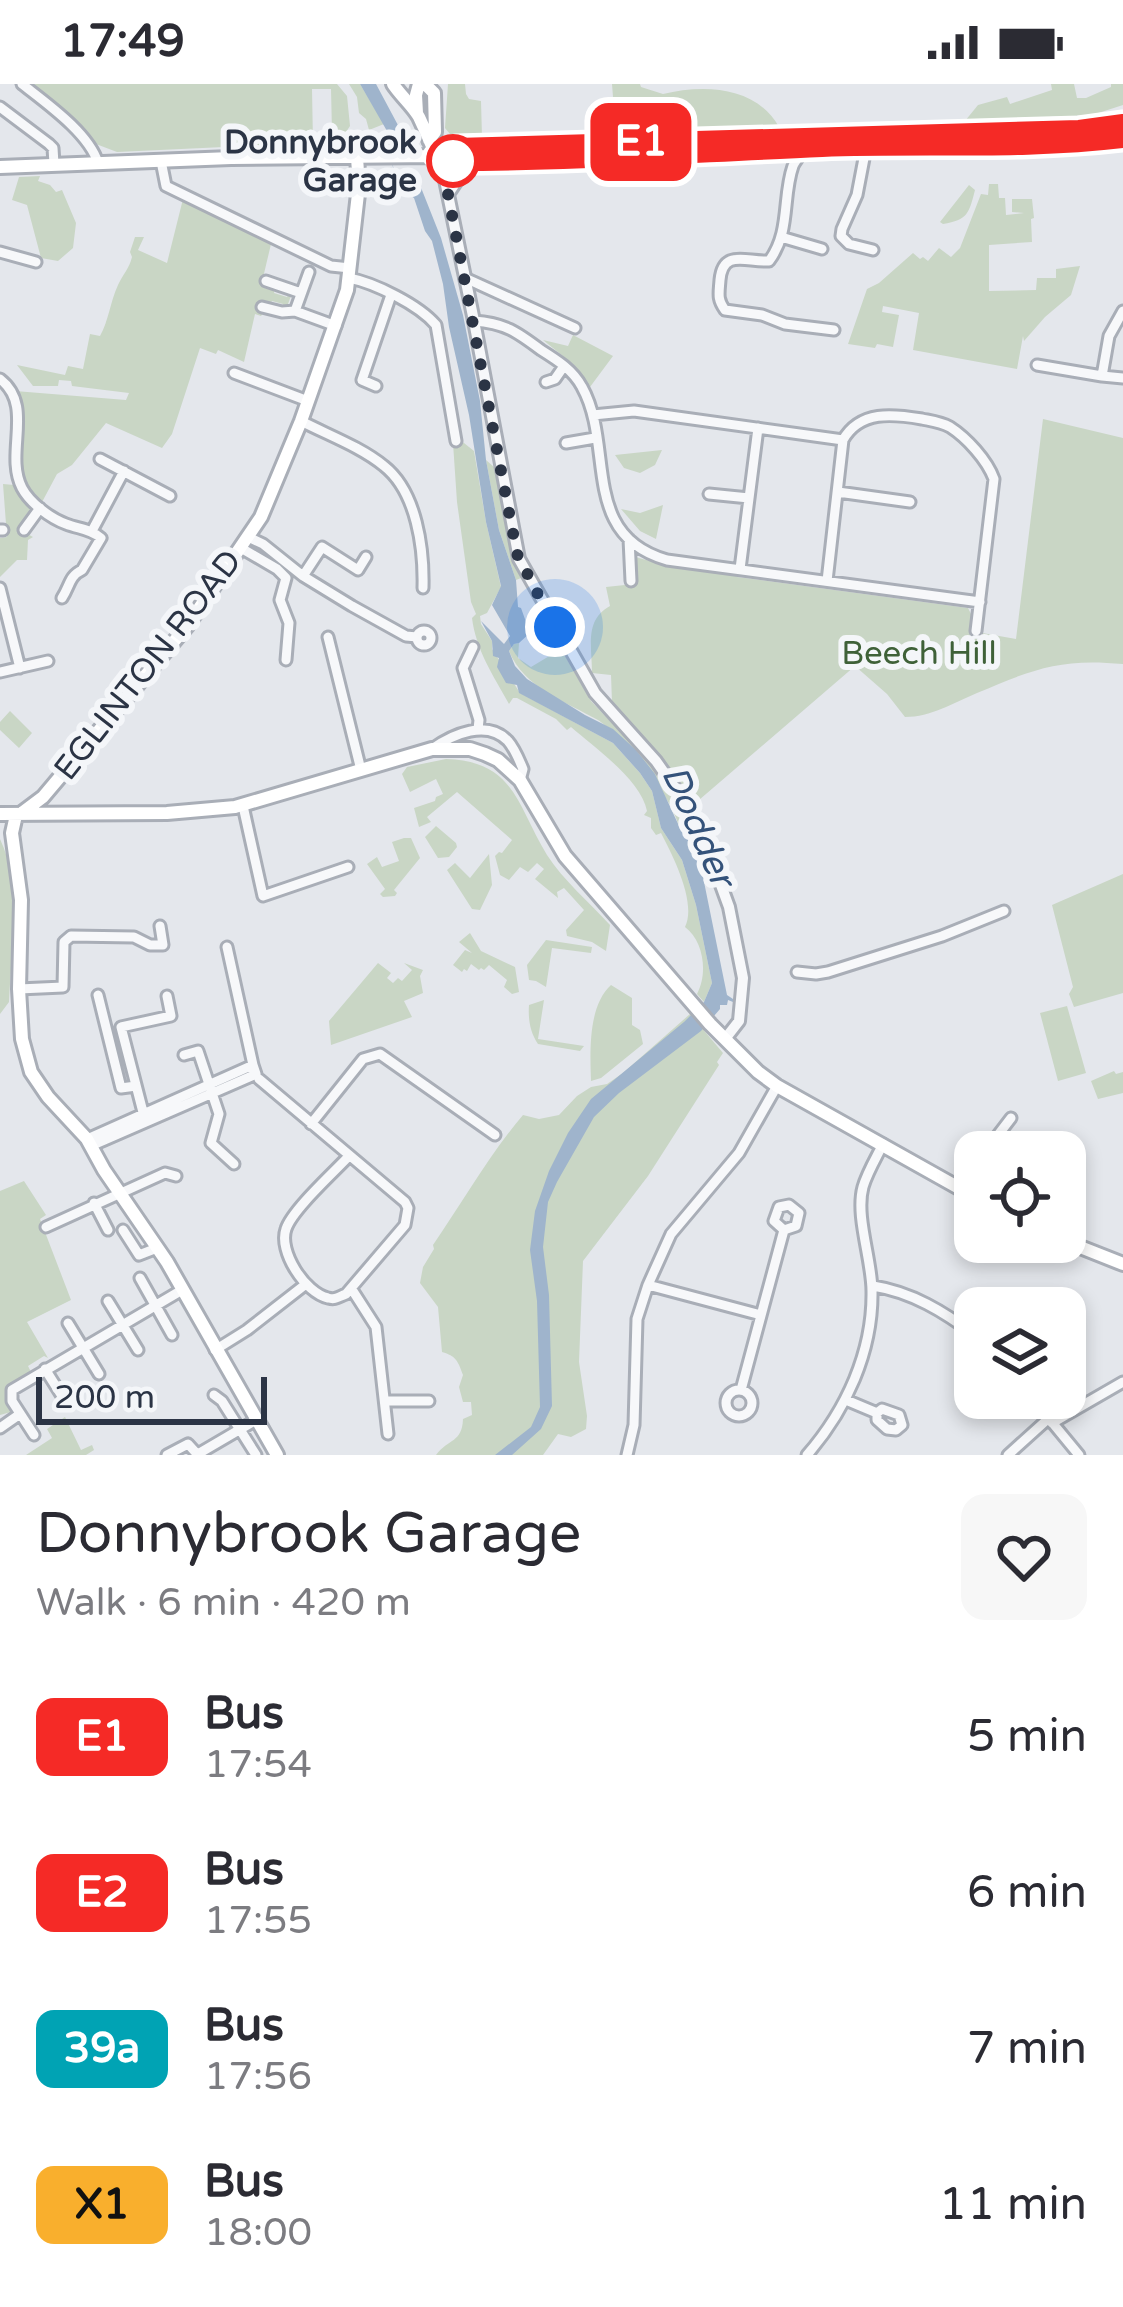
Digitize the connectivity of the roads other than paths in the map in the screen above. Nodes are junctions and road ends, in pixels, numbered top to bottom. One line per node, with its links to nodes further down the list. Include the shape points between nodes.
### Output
1 (22, 84): 18 (street, via 67,121)
2 (393, 84): 5 (main road)
3 (429, 86): 5 (main road, via 416,94); 8 (main road)
4 (0, 107): 19 (street, via 49,143)
5 (417, 113): 8 (main road)
6 (1123, 122): 12 (main road)
7 (1123, 139): 9 (main road)
8 (429, 140): 13 (main road)
9 (866, 148): 10 (main road); 26 (street, via 841,236)
10 (804, 149): 11 (main road); 20 (street)
11 (777, 150): 12 (main road, via 643,158); 20 (street)
12 (496, 154): 13 (main road, via 456,147); 17 (main road)
13 (436, 156): 14 (main road); 17 (main road); 23 (street)
14 (389, 157): 15 (main road); 22 (main road)
15 (358, 158): 16 (main road); 22 (main road, EGLINTON ROAD)
16 (161, 161): 18 (main road); 30 (street, via 173,190)
17 (475, 162): 23 (street)
18 (98, 163): 19 (main road)
19 (54, 164): 21 (main road)
20 (793, 166): 24 (street)
21 (0, 167)
22 (359, 185): 30 (main road, EGLINTON ROAD)
23 (448, 194): 31 (street)
24 (781, 237): 25 (street); 41 (street, via 769,261 725,262 720,305)
25 (822, 249)
26 (873, 250)
27 (0, 252): 28 (street)
28 (36, 262)
29 (309, 272): 33 (street)
30 (349, 273): 34 (street); 39 (main road, EGLINTON ROAD)
31 (465, 278): 38 (street); 40 (street)
32 (266, 280): 33 (street)
33 (301, 293): 36 (street)
34 (391, 295): 49 (street, via 362,380); 56 (street, via 436,326)
35 (262, 307): 36 (street)
36 (295, 311): 39 (street)
37 (1122, 315): 45 (street)
38 (474, 322): 43 (street, via 500,323); 110 (street, via 522,568 595,693 693,814 729,907 743,978 739,1021)
39 (336, 326): 50 (main road, EGLINTON ROAD)
40 (575, 328)
41 (834, 329)
42 (1037, 365): 45 (street)
43 (564, 366): 48 (street); 51 (street)
44 (233, 374): 50 (street)
45 (1102, 376): 47 (street)
46 (0, 379): 59 (street, via 17,403)
47 (1123, 379)
48 (546, 382)
49 (376, 386)
50 (308, 401): 52 (main road, EGLINTON ROAD)
51 (593, 415): 53 (street, via 634,411); 54 (street)
52 (301, 422): 71 (main road, EGLINTON ROAD); 78 (street, via 393,475 417,524)
53 (758, 428): 55 (street); 65 (street)
54 (595, 438): 57 (street); 70 (street, via 605,495)
55 (843, 440): 62 (street); 80 (street, via 886,413 946,424 983,460 994,483)
56 (456, 441)
57 (566, 443)
58 (0, 448): 59 (street)
59 (16, 449): 67 (street, via 22,487)
60 (100, 459): 61 (street)
61 (124, 471): 64 (street); 69 (street)
62 (838, 492): 66 (street); 76 (street)
63 (709, 494): 65 (street)
64 (170, 496)
65 (749, 498): 73 (street)
66 (910, 502)
67 (40, 508): 68 (street); 69 (street)
68 (24, 530)
69 (92, 531): 79 (street, via 100,543)
70 (629, 539): 73 (street, via 667,560); 75 (street)
71 (245, 543): 74 (street, via 263,544); 85 (street, via 286,578); 92 (main road, EGLINTON ROAD, via 188,626)
72 (366, 557): 74 (street, via 358,570 322,547)
73 (740, 569): 76 (street)
74 (303, 576): 83 (street)
75 (631, 581)
76 (826, 581): 80 (street)
77 (0, 588): 87 (street)
78 (423, 588)
79 (62, 598)
80 (980, 602): 81 (street)
81 (976, 631)
82 (328, 637): 91 (street)
83 (417, 637)
84 (472, 647): 89 (street, via 463,668)
85 (286, 660)
86 (47, 661): 87 (street)
87 (20, 668): 88 (street)
88 (0, 672)
89 (478, 729): 90 (street); 93 (street, via 508,741 523,769)
90 (432, 749): 91 (main road); 93 (main road, via 485,754)
91 (361, 770): 94 (main road)
92 (58, 780): 96 (main road, via 58,804); 97 (main road, EGLINTON ROAD)
93 (520, 780): 110 (main road, via 565,856)
94 (243, 806): 96 (main road); 100 (street, via 263,896)
95 (0, 814): 97 (main road)
96 (69, 814): 97 (main road)
97 (16, 815): 99 (main road)
98 (0, 830): 99 (main road)
99 (13, 847): 105 (main road)
100 (348, 868)
101 (1004, 911): 104 (street, via 828,971)
102 (160, 926): 105 (street, via 164,945 71,936 64,942 63,988)
103 (226, 947): 115 (street, via 253,1065)
104 (797, 972)
105 (19, 989): 121 (main road, via 31,1072)
106 (98, 995): 109 (street)
107 (167, 995): 108 (street, via 171,1016)
108 (121, 1027): 109 (street); 113 (street)
109 (106, 1030): 113 (street, via 121,1088)
110 (725, 1040): 114 (main road)
111 (184, 1054): 115 (street, via 198,1051)
112 (259, 1079): 118 (street)
113 (136, 1086): 116 (street)
114 (777, 1086): 122 (main road); 138 (street, via 739,1153 671,1234)
115 (208, 1088): 116 (street); 124 (street, via 218,1114 211,1143)
116 (144, 1117): 121 (street)
117 (1011, 1118): 119 (street)
118 (311, 1124): 120 (street, via 363,1059 380,1054); 123 (street)
119 (1001, 1131)
120 (495, 1136)
121 (89, 1142): 127 (main road)
122 (883, 1144): 126 (main road); 139 (street, via 862,1189)
123 (349, 1156): 137 (street, via 286,1228 286,1248); 140 (street, via 405,1202 409,1216)
124 (234, 1164)
125 (176, 1176): 127 (street)
126 (954, 1185)
127 (119, 1192): 128 (street); 133 (main road)
128 (94, 1204): 129 (street); 130 (street)
129 (46, 1227)
130 (108, 1230)
131 (123, 1230): 133 (street, via 140,1256)
132 (784, 1230): 144 (street)
133 (158, 1248): 141 (main road)
134 (1086, 1249): 135 (main road)
135 (1123, 1264)
136 (140, 1278): 143 (street)
137 (306, 1284): 140 (street, via 333,1299); 151 (street)
138 (648, 1285): 144 (street); 173 (street, via 637,1318)
139 (872, 1286): 145 (street); 158 (street, via 863,1355)
140 (351, 1288): 159 (street, via 376,1327)
141 (182, 1290): 143 (street); 151 (main road)
142 (108, 1301): 147 (street)
143 (156, 1306): 147 (street); 148 (street)
144 (761, 1315): 155 (street)
145 (954, 1320)
146 (68, 1323): 149 (street)
147 (123, 1325): 149 (street); 150 (street)
148 (172, 1335)
149 (83, 1347): 152 (street); 153 (street)
150 (138, 1350)
151 (215, 1350): 163 (main road)
152 (45, 1369): 157 (street); 162 (street, via 10,1394)
153 (100, 1374)
154 (1123, 1382): 164 (street)
155 (741, 1390)
156 (214, 1395): 166 (street)
157 (62, 1396)
158 (846, 1400): 161 (street); 174 (street)
159 (385, 1401): 160 (street); 167 (street)
160 (429, 1401)
161 (878, 1413)
162 (20, 1414): 165 (street); 168 (street)
163 (256, 1420): 166 (street); 172 (main road)
164 (1051, 1421): 175 (street); 176 (street)
165 (0, 1428)
166 (240, 1429): 170 (street); 171 (street)
167 (388, 1434)
168 (34, 1436)
169 (167, 1455): 170 (street, via 188,1444)
170 (198, 1455)
171 (256, 1455)
172 (277, 1455)
173 (627, 1455)
174 (807, 1455)
175 (1008, 1455)
176 (1079, 1455)

